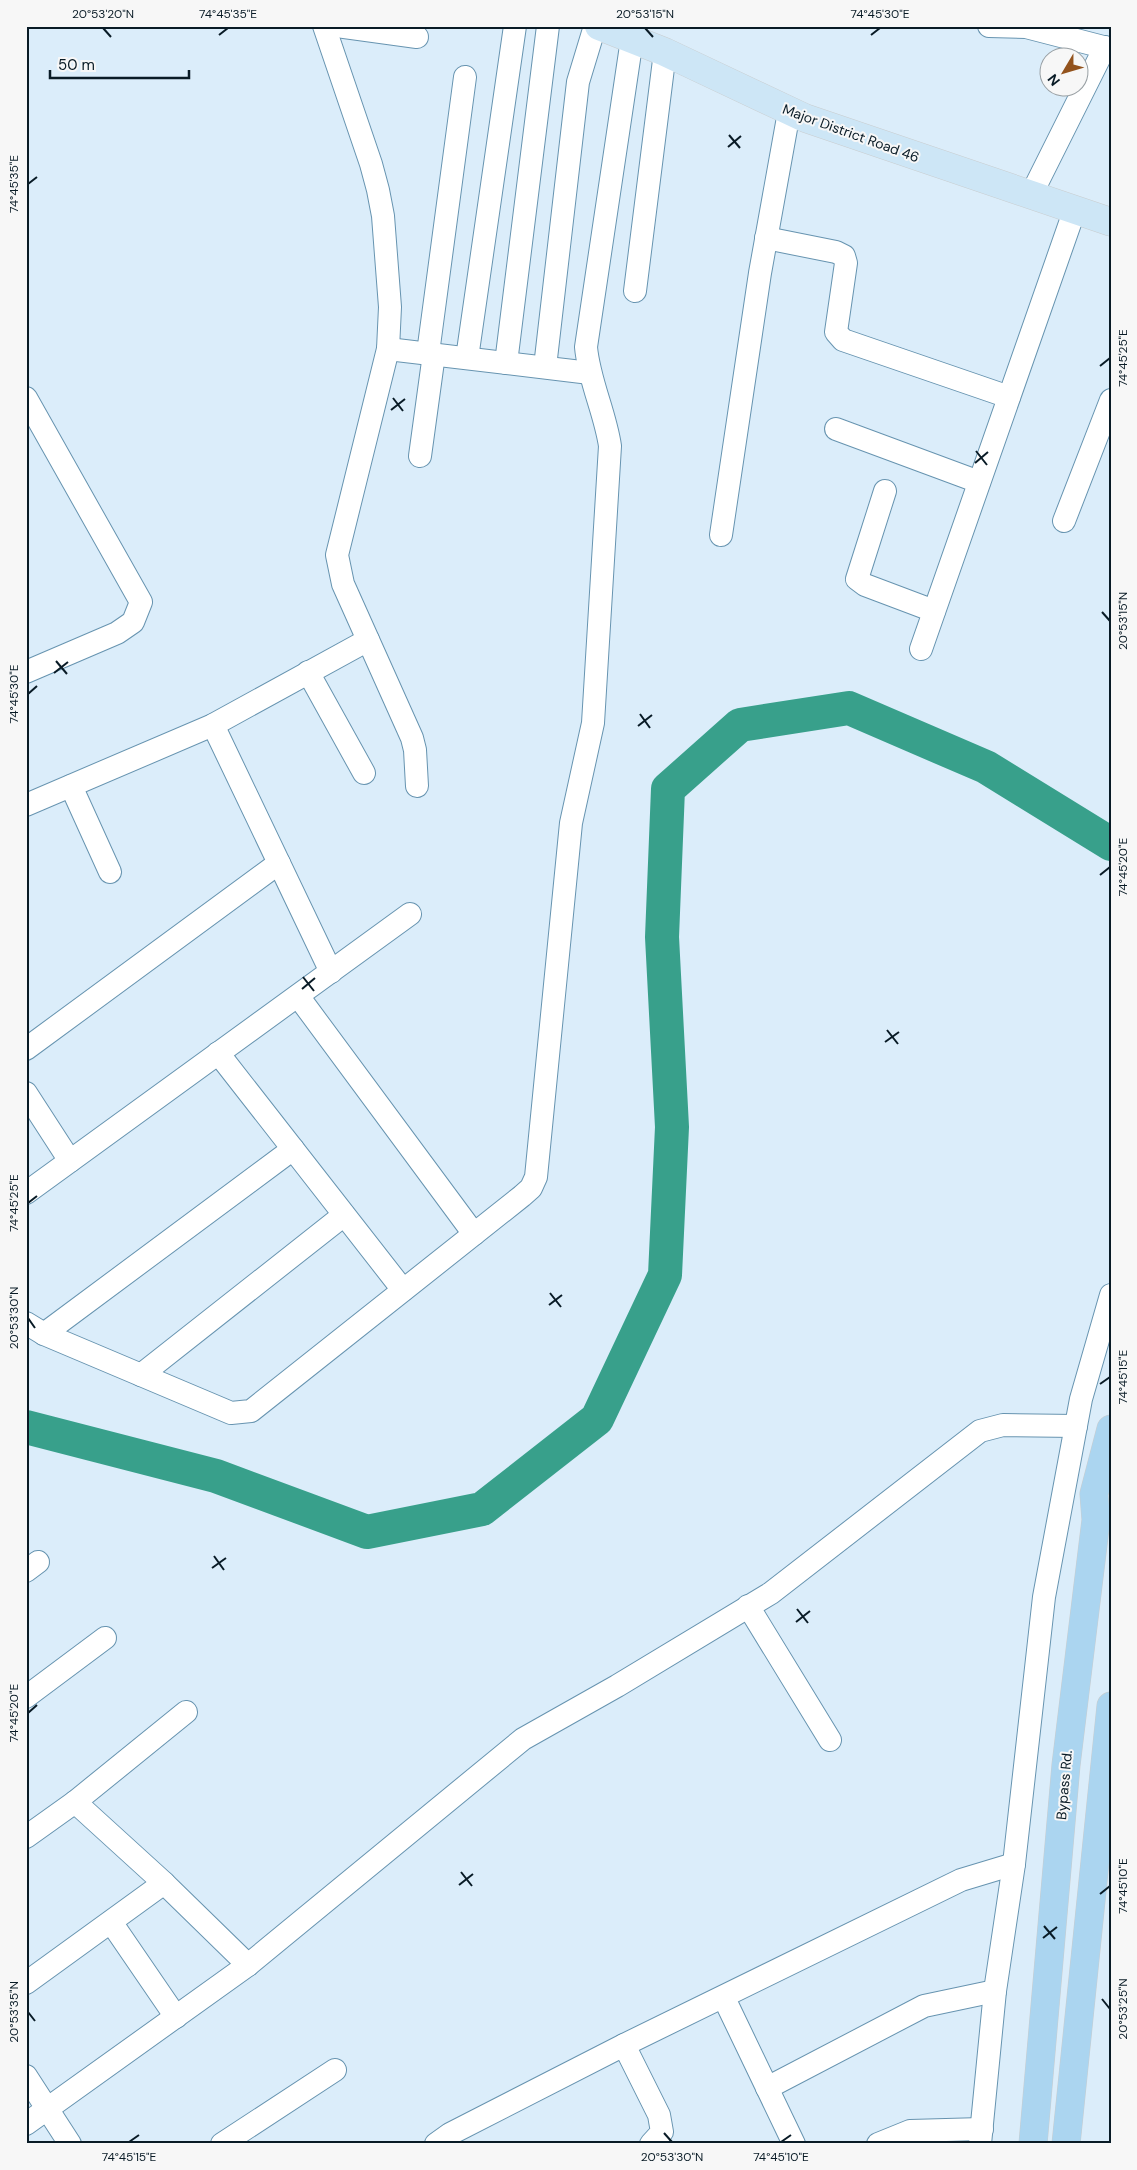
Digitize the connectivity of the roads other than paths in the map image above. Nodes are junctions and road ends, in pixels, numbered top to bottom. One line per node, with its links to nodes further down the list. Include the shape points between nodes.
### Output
1 (324, 26): 18 (street, via 378,190 390,307)
2 (337, 26): 7 (street)
3 (515, 26): 20 (street)
4 (548, 26): 21 (street)
5 (597, 26): 8 (main road, Major District Road 46); 22 (street, via 580,72)
6 (988, 26): 9 (street, via 1026,27)
7 (417, 37)
8 (632, 39): 10 (main road, Major District Road 46); 23 (street, via 586,347)
9 (1108, 48): 13 (street)
10 (665, 52): 12 (main road, Major District Road 46); 17 (street)
11 (465, 77): 19 (street)
12 (808, 119): 13 (main road, Major District Road 46); 16 (street)
13 (1031, 195): 14 (main road, Major District Road 46)
14 (1075, 210): 15 (main road, Major District Road 46); 24 (street)
15 (1111, 222)
16 (766, 238): 24 (street, via 844,256 846,263 836,332 843,340); 33 (street)
17 (635, 291)
18 (388, 349): 19 (street); 35 (street, via 337,555 342,584)
19 (431, 354): 20 (street); 29 (street)
20 (467, 358): 21 (street)
21 (506, 363): 22 (street)
22 (545, 367): 23 (street)
23 (590, 373): 56 (street, via 608,429 610,446 593,723 571,823 536,1177 531,1188)
24 (1009, 397): 30 (street)
25 (26, 398): 27 (street)
26 (1111, 400): 32 (street)
27 (34, 429): 37 (street, via 141,602 132,622 117,633)
28 (836, 429): 30 (street)
29 (420, 456)
30 (979, 482): 34 (street)
31 (885, 491): 34 (street, via 857,579)
32 (1064, 521)
33 (721, 535)
34 (934, 611): 36 (street)
35 (368, 640): 38 (street); 42 (street, via 412,738)
36 (921, 649)
37 (26, 672)
38 (308, 672): 39 (street); 40 (street)
39 (213, 724): 41 (street); 44 (street)
40 (364, 774)
41 (70, 786): 43 (street); 45 (street)
42 (418, 786)
43 (26, 805)
44 (278, 863): 47 (street); 49 (street)
45 (110, 872)
46 (410, 914): 47 (street)
47 (331, 972): 48 (street)
48 (298, 996): 50 (street); 56 (street)
49 (26, 1049)
50 (218, 1053): 52 (street); 53 (street)
51 (26, 1093): 53 (street)
52 (293, 1149): 55 (street); 59 (street)
53 (70, 1161): 54 (street)
54 (26, 1193)
55 (344, 1215): 57 (street); 60 (street)
56 (474, 1234): 57 (street)
57 (403, 1290): 60 (street, via 251,1411 231,1413)
58 (1111, 1295): 61 (street)
59 (35, 1328): 60 (street)
60 (141, 1375)
61 (1076, 1426): 63 (street, via 1003,1425 980,1431 771,1593); 73 (street, via 1044,1598)
62 (1111, 1429): 69 (highway, Bypass Rd., via 1094,1494 1096,1520)
63 (748, 1606): 68 (street); 76 (street, via 523,1739)
64 (105, 1638): 65 (street)
65 (26, 1698)
66 (1111, 1706): 70 (highway)
67 (186, 1712): 71 (street)
68 (830, 1740)
69 (1066, 1765): 70 (highway); 94 (highway, Bypass Rd.)
70 (1103, 1773): 95 (highway)
71 (75, 1802): 72 (street); 74 (street)
72 (26, 1837)
73 (1014, 1864): 78 (street); 79 (street, via 961,1880)
74 (164, 1883): 75 (street); 76 (street)
75 (111, 1922): 77 (street); 80 (street)
76 (248, 1965): 80 (street)
77 (26, 1983)
78 (995, 1991): 84 (street, via 924,2006); 87 (street)
79 (724, 1998): 81 (street); 84 (street)
80 (176, 2017): 85 (street)
81 (624, 2045): 88 (street); 91 (street, via 659,2115 662,2132)
82 (335, 2070): 90 (street)
83 (26, 2076): 85 (street)
84 (767, 2088): 92 (street)
85 (47, 2109): 86 (street); 89 (street)
86 (26, 2124)
87 (981, 2136): 93 (street, via 910,2131)
88 (447, 2140)
89 (70, 2144)
90 (222, 2144)
91 (651, 2144)
92 (794, 2144)
93 (878, 2144)
94 (1033, 2144)
95 (1066, 2144)

